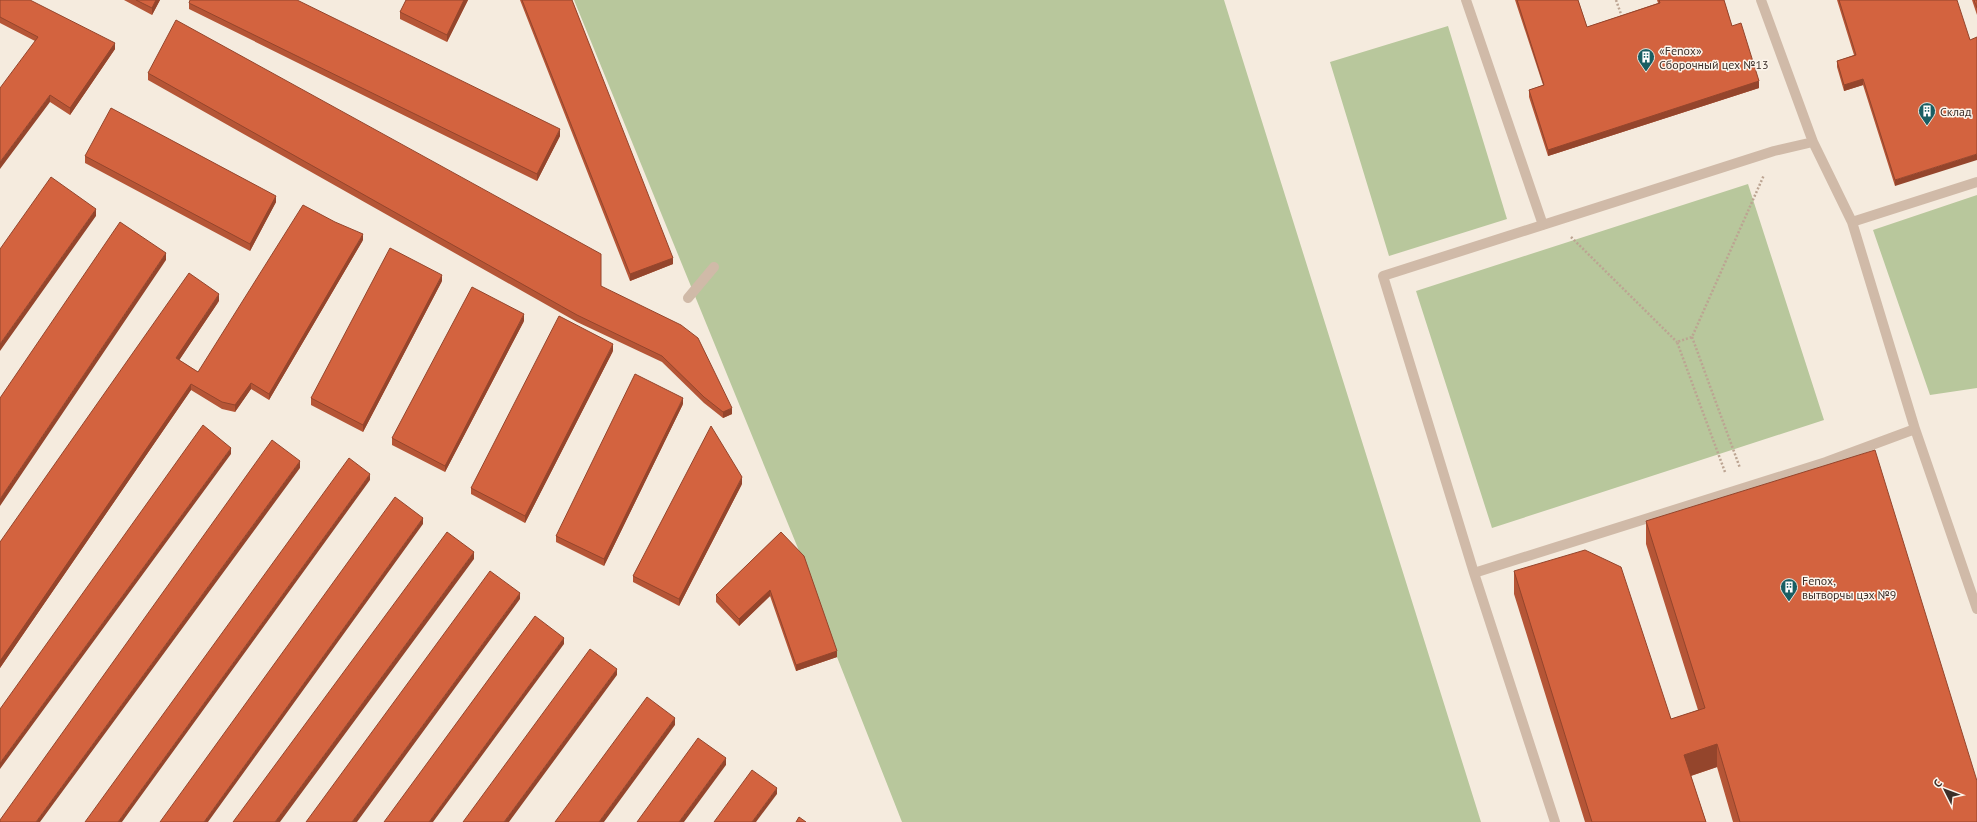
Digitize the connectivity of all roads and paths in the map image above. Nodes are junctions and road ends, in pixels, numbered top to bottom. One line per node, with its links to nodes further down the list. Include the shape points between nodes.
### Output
1 (1466, 0): 10 (lane)
2 (1616, 0): 4 (path)
3 (1764, 1): 5 (lane)
4 (1623, 21)
5 (1813, 142): 6 (lane); 9 (lane)
6 (1774, 151): 8 (lane); 13 (path)
7 (1977, 182): 9 (lane)
8 (1555, 221): 10 (lane); 14 (path)
9 (1852, 222): 15 (lane)
10 (1543, 225): 18 (lane, via 1383,276)
11 (714, 267): 12 (lane)
12 (688, 298)
13 (1692, 337): 14 (path); 16 (path)
14 (1677, 342): 17 (path)
15 (1915, 428): 16 (lane, via 1826,462); 19 (lane)
16 (1747, 487): 17 (lane)
17 (1732, 492): 18 (lane)
18 (1474, 573): 20 (lane)
19 (1977, 609)
20 (1555, 822)

